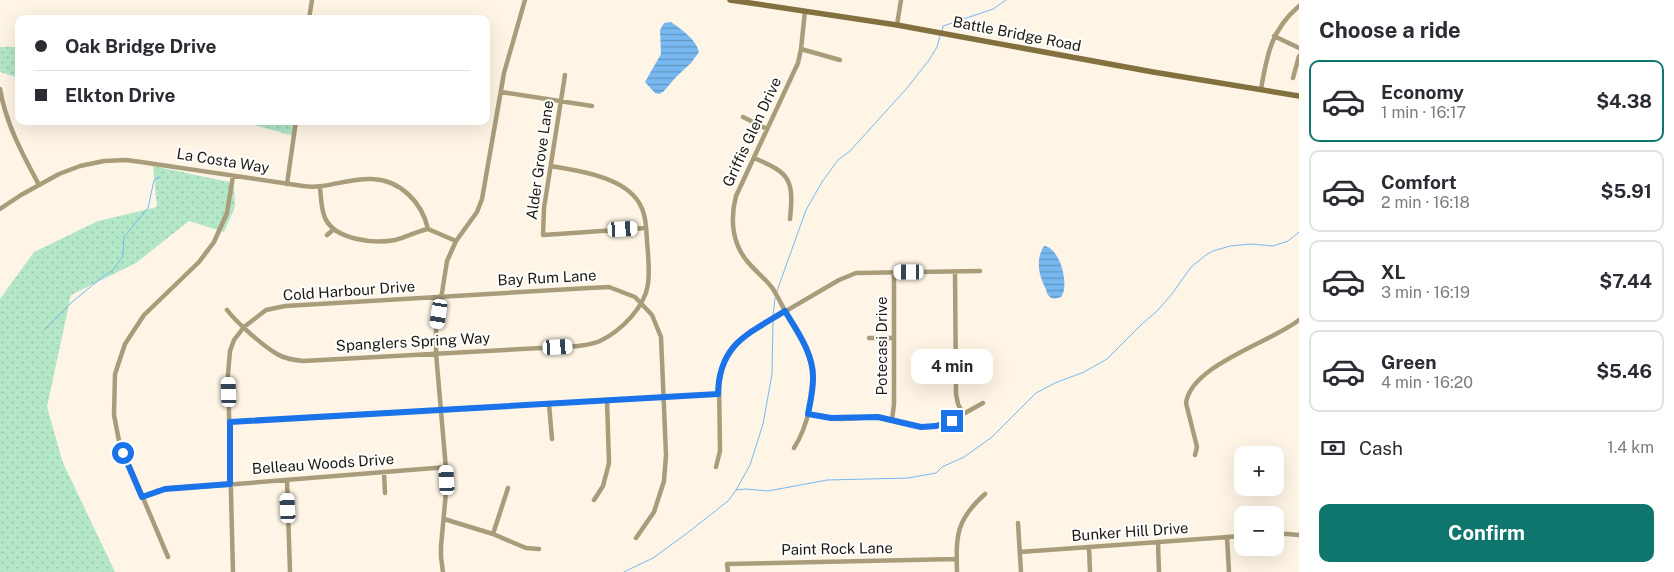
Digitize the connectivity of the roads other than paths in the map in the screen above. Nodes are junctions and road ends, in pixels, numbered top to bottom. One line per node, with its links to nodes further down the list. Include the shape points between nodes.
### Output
1 (312, 0): 7 (street)
2 (524, 0): 18 (street)
3 (730, 0): 6 (street, Battle Bridge Road)
4 (901, 0): 8 (street)
5 (1299, 6): 9 (street)
6 (805, 12): 8 (street, Battle Bridge Road); 11 (street, Griffis Glen Drive)
7 (310, 15)
8 (897, 25): 17 (street, Battle Bridge Road)
9 (1274, 36): 10 (street); 17 (street)
10 (1299, 48)
11 (801, 49): 13 (street); 24 (street, Griffis Glen Drive, via 798,63)
12 (1299, 56): 15 (street)
13 (840, 60)
14 (565, 75): 20 (street, Alder Grove Lane)
15 (1293, 78)
16 (0, 88): 29 (street, via 10,129)
17 (1261, 89): 19 (street, Battle Bridge Road)
18 (500, 92): 20 (street); 37 (street, via 482,199 477,212)
19 (1299, 96)
20 (561, 101): 21 (street); 26 (street, Alder Grove Lane)
21 (592, 106)
22 (743, 117): 24 (street)
23 (295, 125): 28 (street)
24 (767, 128): 25 (street, Griffis Glen Drive)
25 (754, 158): 32 (street, via 778,168 787,179 792,192); 44 (street, Griffis Glen Drive, via 734,205 734,235 744,256 769,284)
26 (551, 166): 34 (street, Spanglers Spring Way, via 585,172 627,189 642,208); 34 (street, Alder Grove Lane, via 542,235)
27 (233, 176): 28 (street, La Costa Way); 29 (street, La Costa Way, via 114,160 80,166); 71 (street, via 227,213 214,242 199,262 144,315 118,364 114,386 114,423)
28 (287, 184): 30 (street, La Costa Way)
29 (39, 185): 31 (street, La Costa Way)
30 (320, 187): 33 (street, La Costa Way, via 360,180 385,181 409,195 426,218); 35 (street, via 326,219)
31 (0, 209)
32 (790, 218)
33 (428, 228): 35 (street, via 395,240 382,241 344,236); 37 (street)
34 (646, 228): 42 (street, Spanglers Spring Way, via 649,279)
35 (334, 229): 36 (street)
36 (327, 235)
37 (456, 241): 41 (street, via 447,261)
38 (980, 271): 40 (street)
39 (894, 272): 40 (street); 44 (street, via 856,273); 48 (street, Potecasi Drive)
40 (955, 272): 57 (street, via 956,394)
41 (441, 297): 42 (street, Bay Rum Lane, via 609,287 635,297); 46 (street, Cold Harbour Drive, via 285,306 266,310); 49 (street)
42 (641, 303): 49 (street, Spanglers Spring Way, via 618,329 592,344); 51 (street, Bay Rum Lane, via 654,319 661,337)
43 (227, 310): 46 (street, Spanglers Spring Way)
44 (785, 311): 50 (street, via 736,343 723,365); 56 (street, Griffis Glen Drive, via 812,365)
45 (1299, 320): 62 (street, via 1226,361 1192,389 1186,403 1197,447)
46 (244, 327): 49 (street, Spanglers Spring Way, via 288,359 316,361); 59 (street, Cold Harbour Drive, via 230,351)
47 (868, 338): 48 (street)
48 (894, 338): 58 (street, Potecasi Drive)
49 (436, 353): 55 (street)
50 (718, 394): 51 (street); 64 (street, via 720,456)
51 (664, 396): 52 (street); 80 (street, Bay Rum Lane, via 664,480 654,512)
52 (607, 400): 53 (street); 72 (street, via 609,464 603,486)
53 (549, 404): 55 (street); 60 (street)
54 (983, 404): 57 (street)
55 (441, 410): 59 (street); 63 (street)
56 (808, 414): 58 (street); 61 (street, Griffis Glen Drive, via 804,431)
57 (963, 414): 58 (street, via 945,424 929,427)
58 (892, 420)
59 (230, 422): 67 (street, Cold Harbour Drive)
60 (552, 439)
61 (794, 448)
62 (1195, 455)
63 (447, 467): 65 (street, Belleau Woods Drive); 73 (street)
64 (716, 467)
65 (384, 472): 66 (street, Belleau Woods Drive); 69 (street)
66 (287, 480): 67 (street, Belleau Woods Drive); 88 (street)
67 (230, 484): 71 (street, Belleau Woods Drive, via 165,489); 87 (street, Cold Harbour Drive)
68 (508, 488): 75 (street)
69 (386, 493)
70 (985, 494): 86 (street, via 961,521)
71 (142, 497): 85 (street)
72 (594, 500)
73 (444, 519): 75 (street); 89 (street)
74 (1018, 523): 84 (street)
75 (493, 534): 83 (street, via 526,548)
76 (1284, 534): 77 (street)
77 (1299, 535)
78 (1228, 537): 79 (street, Bunker Hill Drive); 81 (street, Bunker Hill Drive); 95 (street)
79 (1234, 537)
80 (636, 538)
81 (1158, 542): 82 (street, Bunker Hill Drive); 94 (street)
82 (1089, 547): 84 (street, Bunker Hill Drive); 93 (street)
83 (539, 549)
84 (1020, 552): 92 (street)
85 (168, 557)
86 (956, 559): 90 (street, Paint Rock Lane, via 727,564); 91 (street)
87 (233, 572)
88 (290, 572)
89 (443, 572)
90 (728, 572)
91 (957, 572)
92 (1021, 572)
93 (1090, 572)
94 (1159, 572)
95 (1229, 572)

